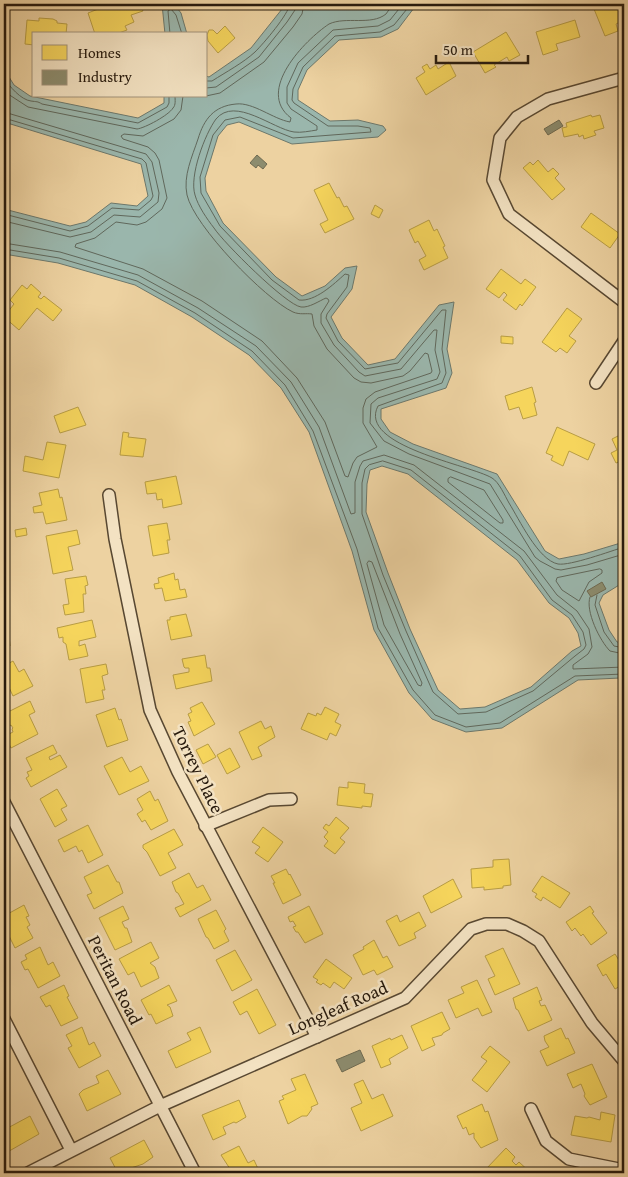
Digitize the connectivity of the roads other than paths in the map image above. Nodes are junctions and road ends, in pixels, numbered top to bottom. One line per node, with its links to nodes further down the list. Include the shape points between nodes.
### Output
1 (624, 78): 2 (street, via 548,99 517,117 500,138 492,180 509,214)
2 (624, 302)
3 (624, 341): 4 (street)
4 (596, 383)
5 (109, 495): 8 (street, Torrey Place, via 150,710)
6 (291, 799): 8 (street, via 269,800)
7 (4, 802): 12 (street, Peritan Road)
8 (205, 826): 10 (street, Torrey Place)
9 (4, 1018): 14 (street)
10 (317, 1037): 11 (street, Longleaf Road, via 405,998 471,929 486,924 507,924 539,941 592,1023); 12 (street, Longleaf Road)
11 (624, 1062)
12 (160, 1106): 14 (street, Longleaf Road); 17 (street, Peritan Road)
13 (531, 1109): 15 (street, via 546,1141 569,1159)
14 (71, 1150): 16 (street, Longleaf Road)
15 (624, 1170)
16 (28, 1173)
17 (196, 1173)

